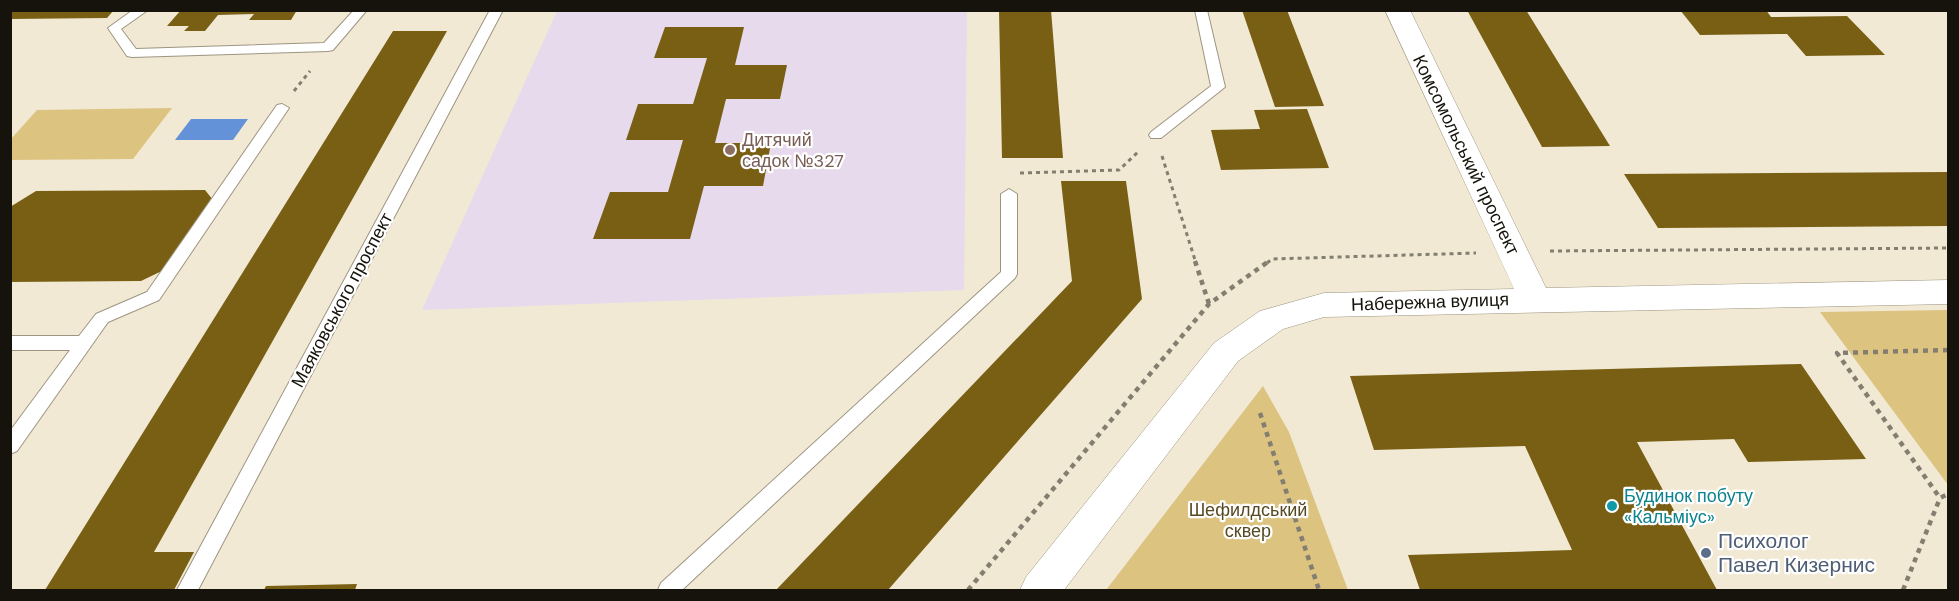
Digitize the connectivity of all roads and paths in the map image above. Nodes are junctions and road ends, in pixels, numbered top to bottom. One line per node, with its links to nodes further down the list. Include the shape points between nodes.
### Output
1 (142, 10): 6 (lane, via 114,28 132,53)
2 (361, 10): 6 (lane)
3 (497, 10): 20 (lane, Маяковського проспект)
4 (1201, 10): 8 (lane, via 1218,87)
5 (1397, 10): 11 (street, Комсомольський проспект)
6 (328, 47): 7 (path)
7 (282, 108): 13 (lane, via 153,296 102,318)
8 (1155, 135): 9 (path, via 1119,170 1011,173); 12 (path)
9 (1009, 194): 21 (lane, via 1009,274)
10 (1948, 292): 11 (street, Набережна вулиця)
11 (1536, 299): 22 (street, Набережна вулиця, via 1324,305 1272,320 1226,352)
12 (1209, 304)
13 (84, 343): 14 (lane); 17 (lane)
14 (10, 344)
15 (1948, 350): 19 (path, via 1838,353)
16 (1260, 413): 23 (path)
17 (10, 446)
18 (1948, 494): 19 (path)
19 (1940, 498): 24 (path)
20 (188, 591)
21 (668, 591)
22 (1040, 591)
23 (1319, 591)
24 (1903, 591)

